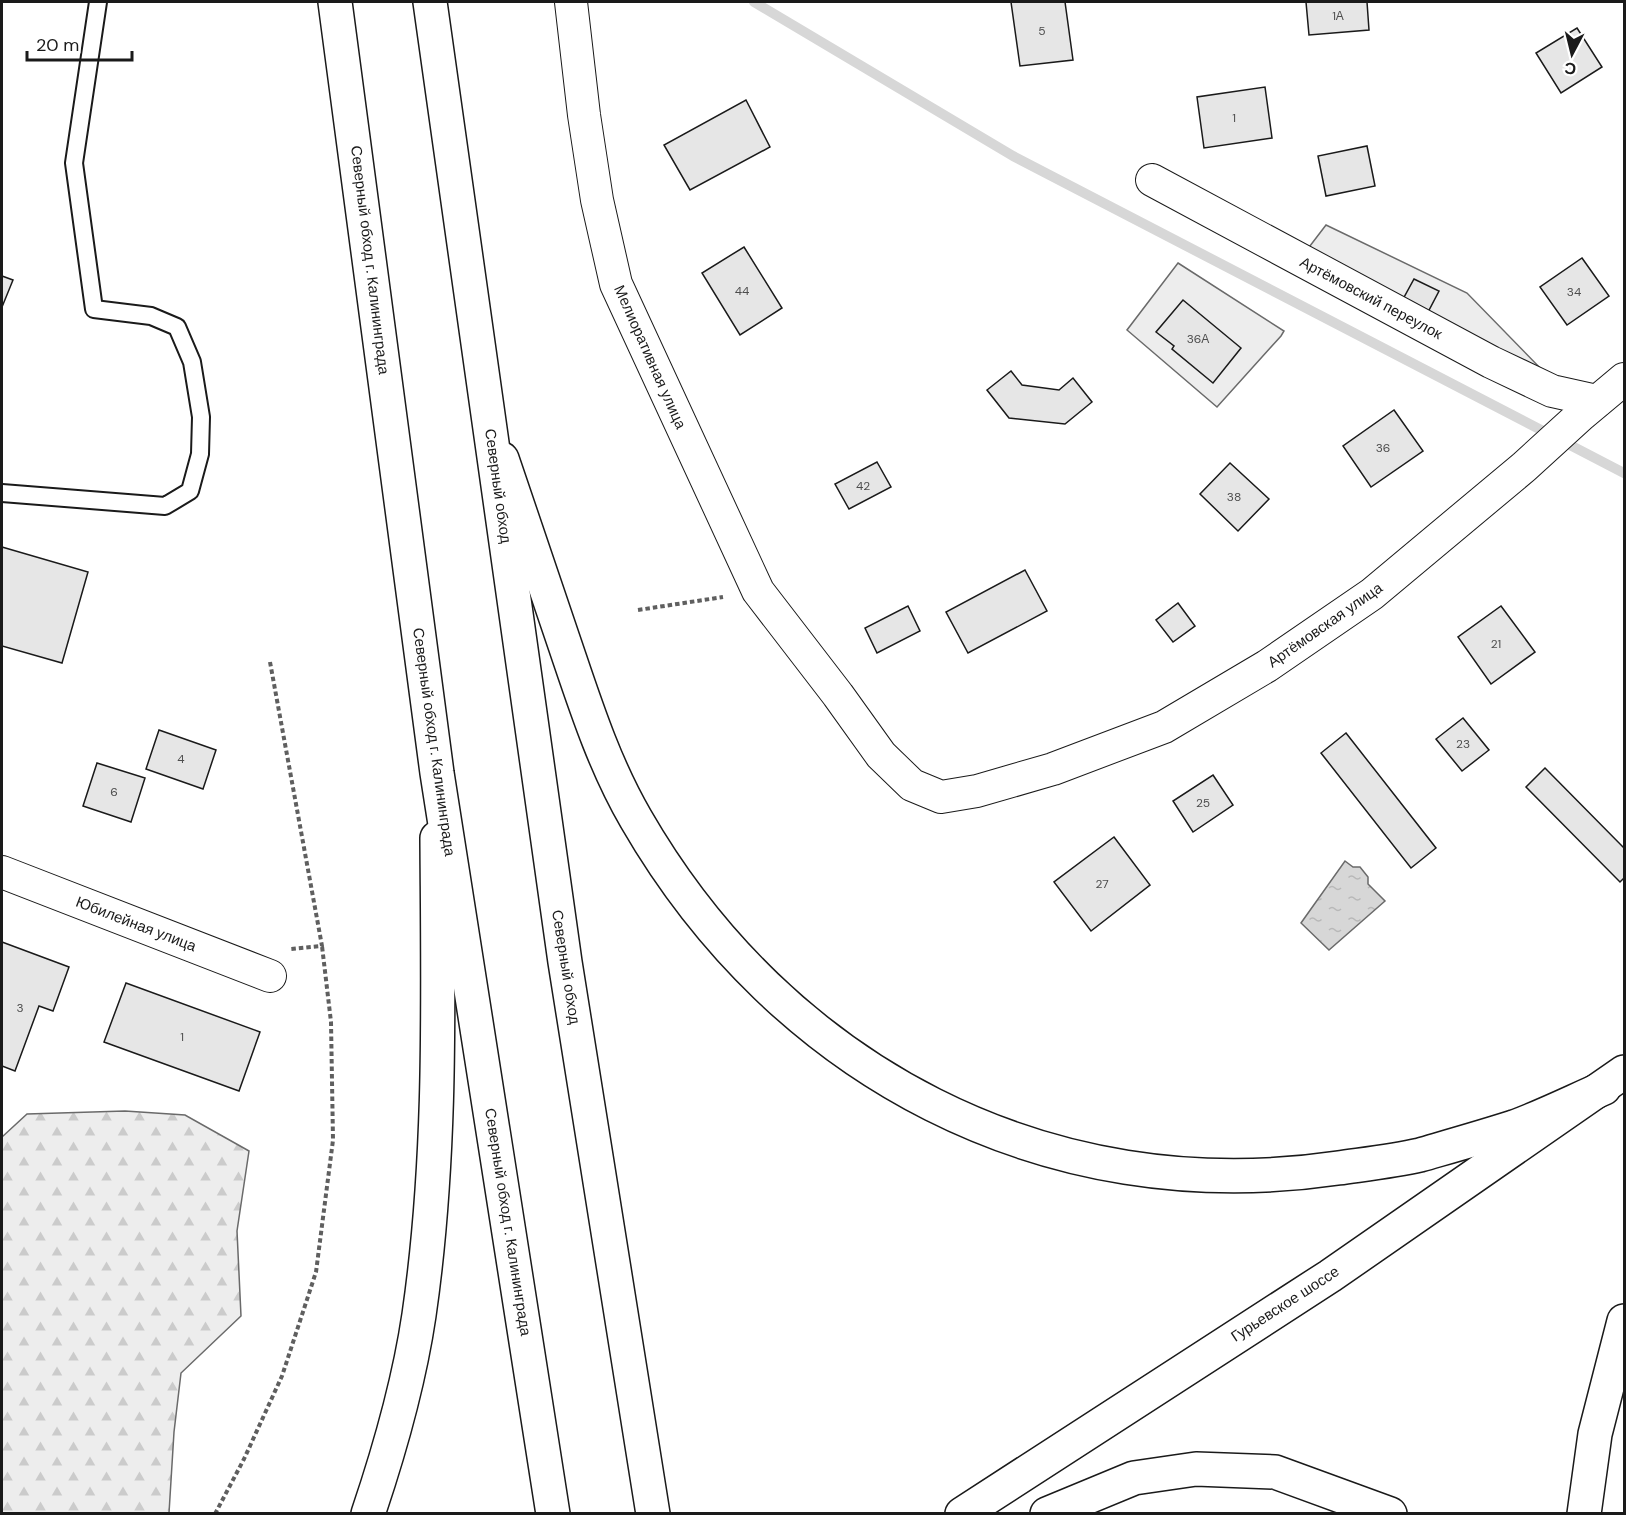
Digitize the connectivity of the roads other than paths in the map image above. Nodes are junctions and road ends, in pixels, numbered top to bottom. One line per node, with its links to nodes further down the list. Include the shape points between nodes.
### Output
1 (98, 2): 9 (lane, via 74,163 94,309 151,316 177,327 192,362 201,417 200,454 190,491 165,506)
2 (335, 2): 10 (main road, Северный обход г. Калининграда)
3 (430, 2): 8 (main road)
4 (571, 2): 11 (street, Мелиоративная улица, via 597,200 616,284 758,591 881,755 912,785 941,797)
5 (1152, 180): 7 (street, Артёмовский переулок, via 1491,362)
6 (1624, 379): 7 (street, Артёмовская улица)
7 (1589, 408): 11 (street, Артёмовская улица, via 1372,594 1267,666 1164,728 1053,770)
8 (489, 419): 14 (main road, via 595,733 658,856 708,925 760,982 842,1051 910,1093 981,1127 1041,1149 1101,1164 1168,1174 1230,1177 1306,1173 1418,1155 1516,1126); 18 (main road, Северный обход, via 565,962)
9 (2, 493)
10 (436, 773): 16 (main road, via 437,1089 427,1250 407,1378); 17 (main road, Северный обход г. Калининграда)
11 (977, 791)
12 (2, 872): 13 (street, Юбилейная улица)
13 (270, 976)
14 (1614, 1080): 19 (main road, Гурьевское шоссе, via 1330,1276)
15 (1624, 1321): 22 (main road, via 1595,1434)
16 (368, 1514)
17 (553, 1514)
18 (653, 1514)
19 (962, 1514)
20 (1047, 1514): 21 (main road, via 1134,1478 1196,1469 1235,1469 1275,1472)
21 (1390, 1514)
22 (1584, 1514)

